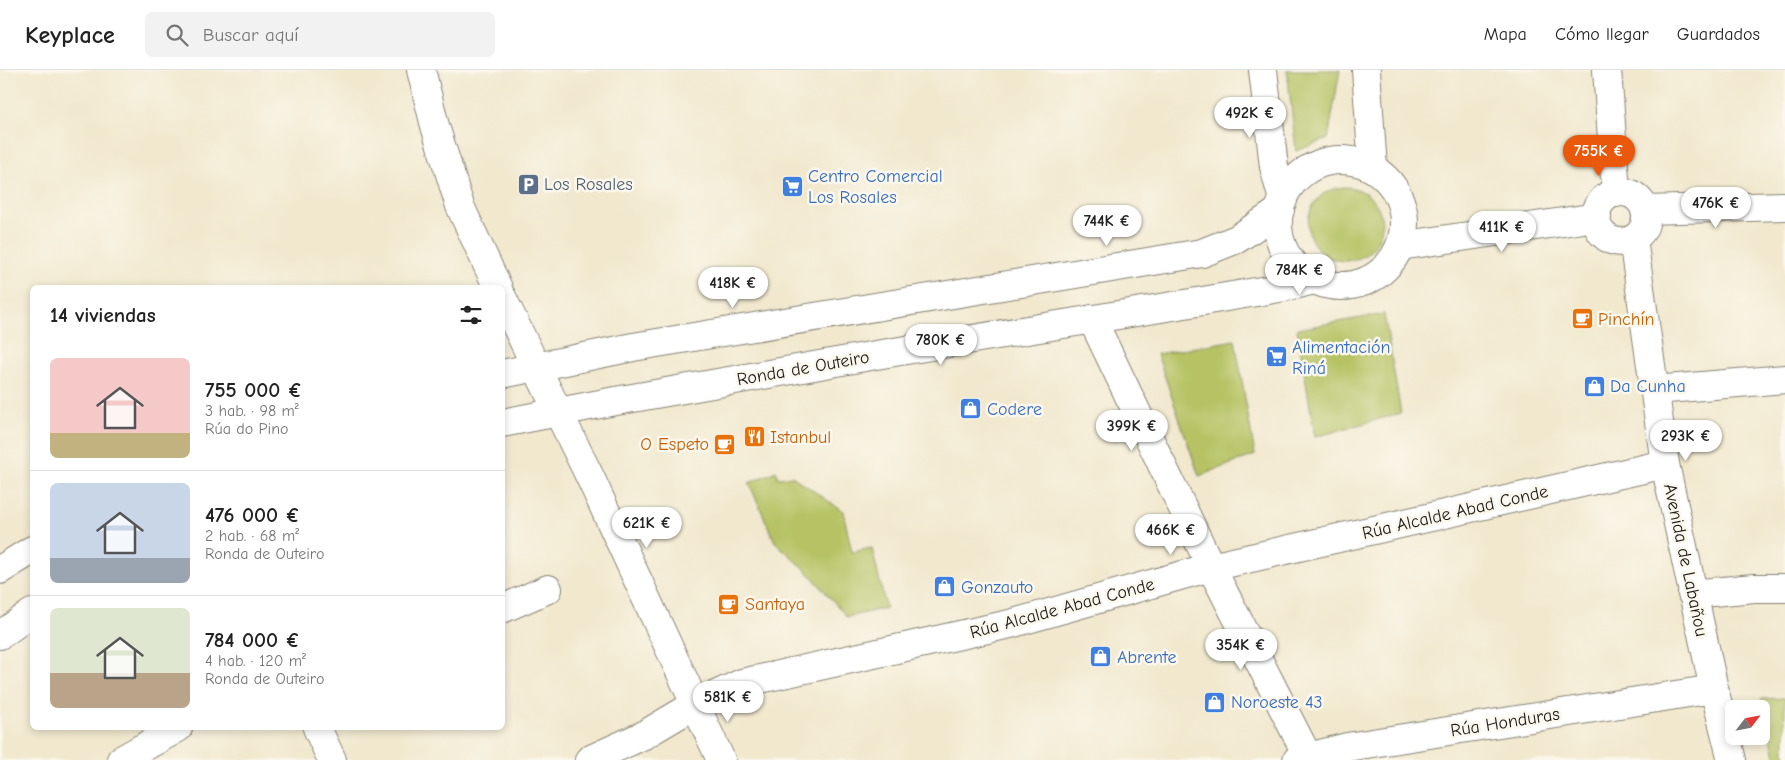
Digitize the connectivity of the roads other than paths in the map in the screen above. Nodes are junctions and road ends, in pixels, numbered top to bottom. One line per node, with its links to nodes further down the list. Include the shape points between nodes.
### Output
1 (421, 70): 14 (street, via 460,206)
2 (1263, 70): 7 (street)
3 (1366, 70): 5 (street)
4 (1607, 70): 6 (street)
5 (1373, 168): 7 (street, Ronda de Outeiro, via 1338,160 1320,163 1292,184); 12 (street, Ronda de Outeiro, via 1387,179 1403,210)
6 (1616, 192): 9 (street, via 1631,194); 10 (street, via 1602,202)
7 (1281, 205): 13 (street, Ronda de Outeiro, via 1279,231 1285,251 1297,268); 17 (street, Ronda de Outeiro, via 1237,239 1202,253 632,347)
8 (1785, 206): 9 (street)
9 (1645, 210): 11 (street, via 1646,224)
10 (1597, 217): 11 (street, via 1601,232 1606,237 1619,242); 12 (street)
11 (1633, 239): 20 (street, Avenida de Labañou)
12 (1400, 246): 13 (street, Ronda de Outeiro, via 1390,263 1374,277 1355,285 1334,286)
13 (1314, 280): 16 (street, Ronda de Outeiro)
14 (497, 285)
15 (505, 302): 17 (street)
16 (1092, 319): 21 (street, Ronda de Outeiro); 25 (street)
17 (536, 366): 18 (street, Ronda de Outeiro); 21 (street)
18 (505, 373)
19 (1785, 379): 20 (street)
20 (1655, 390): 23 (street, Avenida de Labañou)
21 (558, 412): 22 (street, Ronda de Outeiro); 34 (street)
22 (505, 423)
23 (1665, 464): 25 (street, Rúa Alcalde Abad Conde); 29 (street, Avenida de Labañou)
24 (30, 551): 26 (street)
25 (1211, 566): 34 (street, Rúa Alcalde Abad Conde, via 1010,624 742,683); 37 (street)
26 (0, 570)
27 (1785, 588): 29 (street)
28 (548, 589): 30 (street)
29 (1692, 594): 33 (street, Avenida de Labañou)
30 (505, 608)
31 (30, 614): 32 (street)
32 (0, 635)
33 (1714, 689): 37 (street, Rúa Honduras, via 1347,747); 42 (street, Avenida de Labañou)
34 (696, 704): 40 (street, Rúa Alcalde Abad Conde, via 644,735); 41 (street)
35 (174, 730): 38 (street)
36 (317, 730): 39 (street)
37 (1302, 758)
38 (121, 760)
39 (332, 760)
40 (589, 760)
41 (721, 760)
42 (1732, 760)

